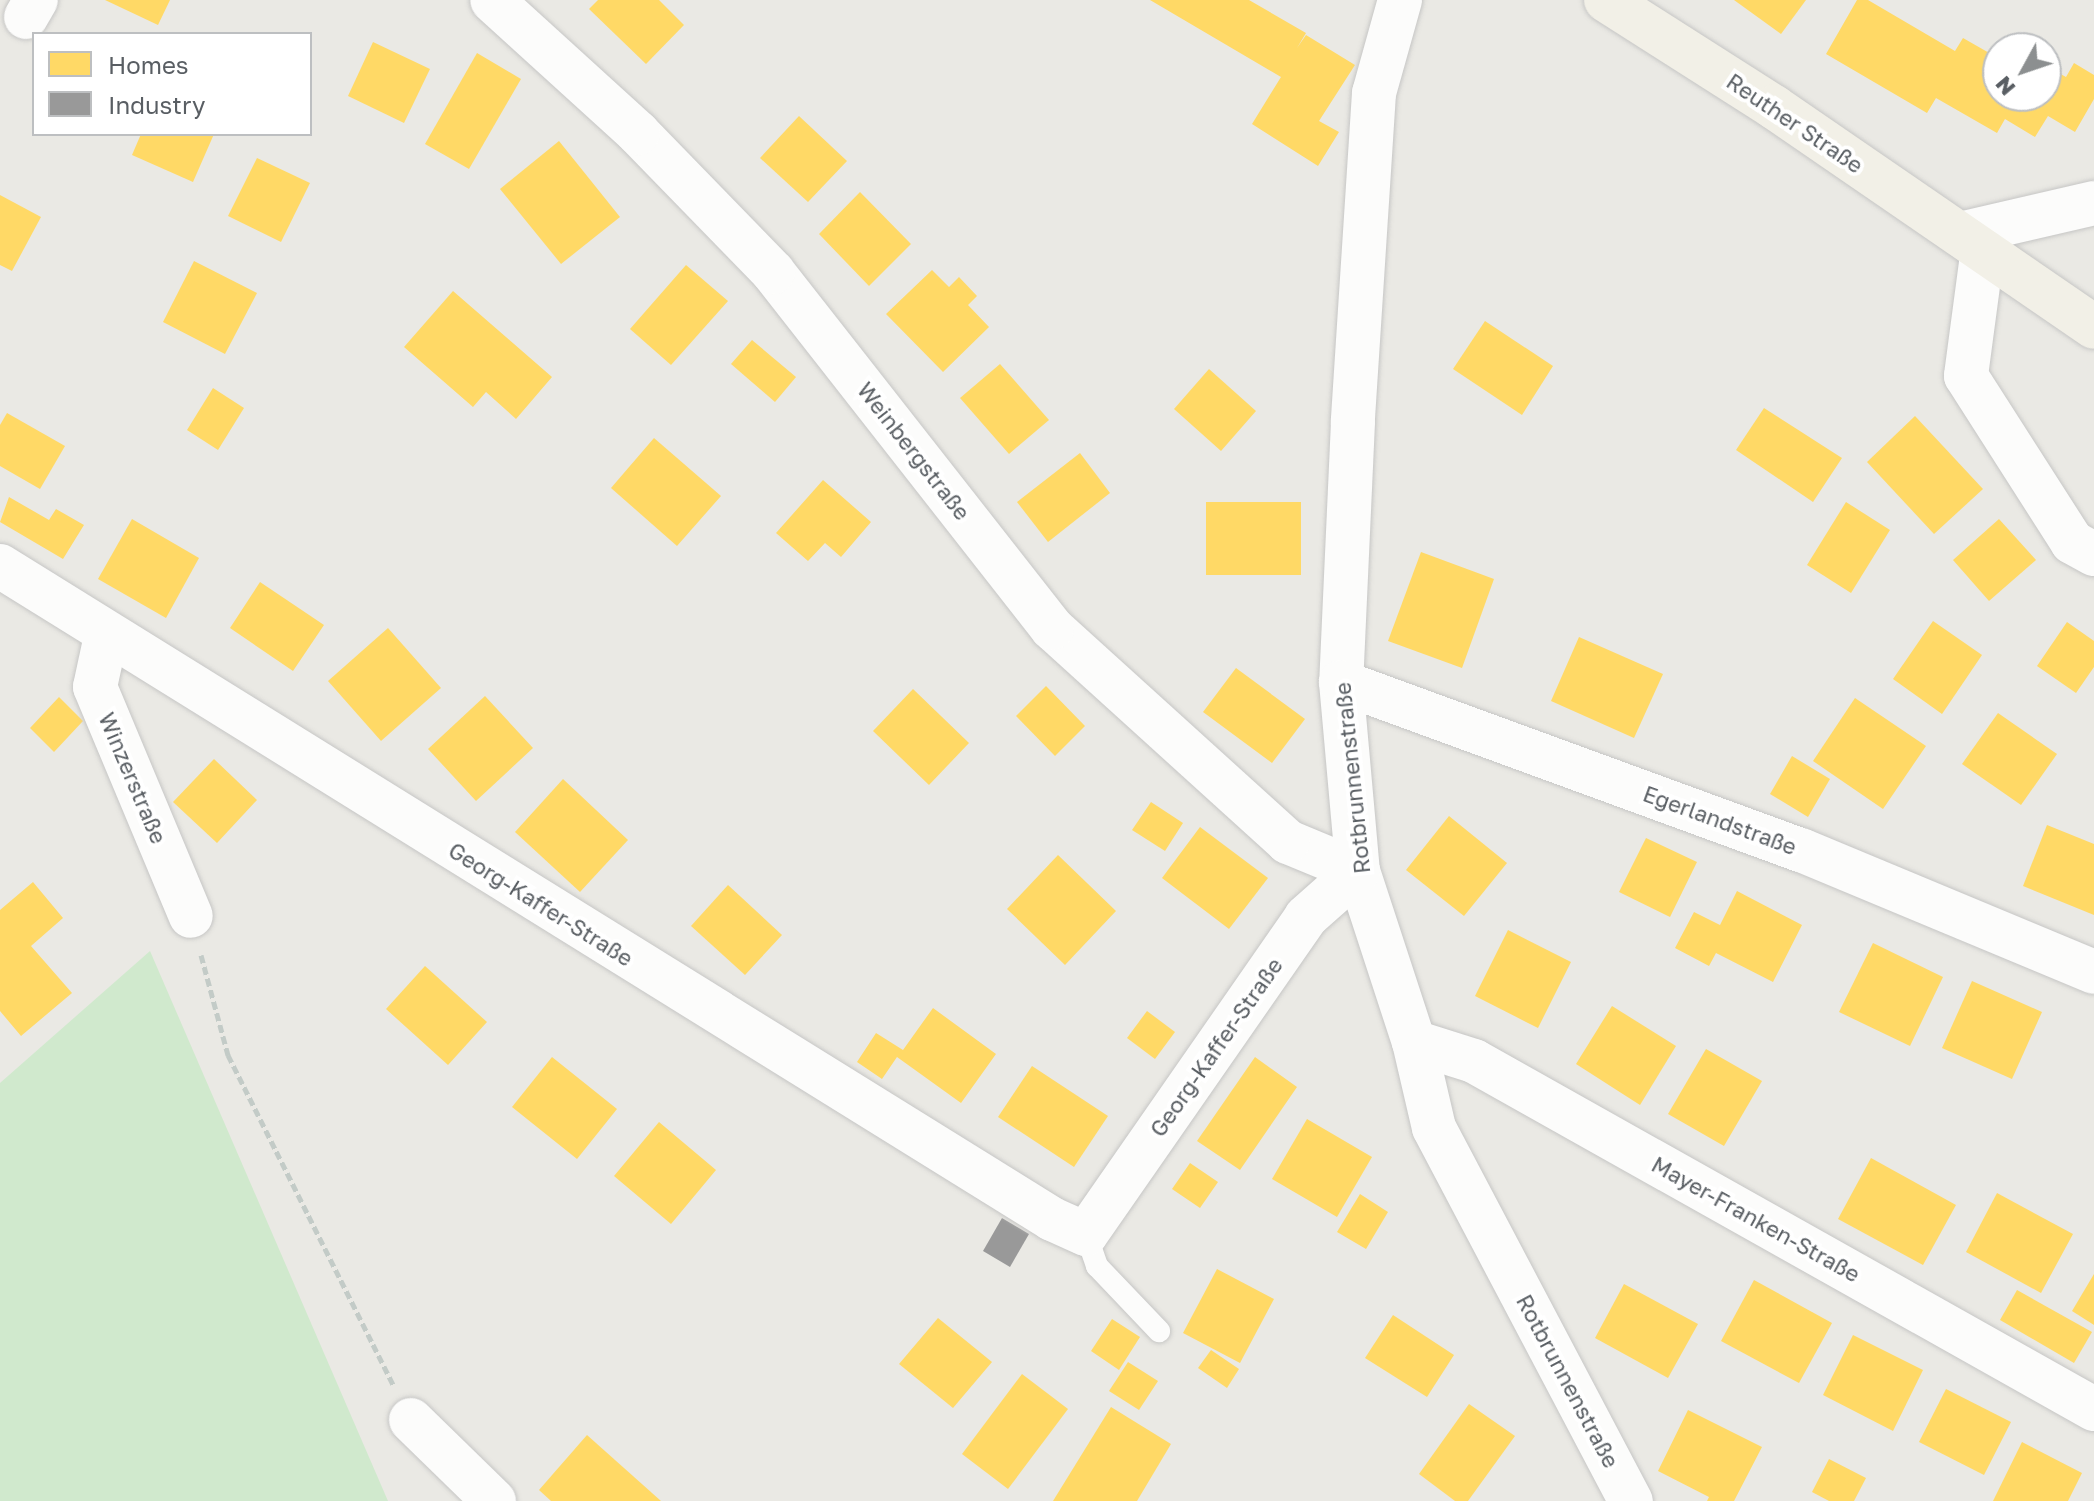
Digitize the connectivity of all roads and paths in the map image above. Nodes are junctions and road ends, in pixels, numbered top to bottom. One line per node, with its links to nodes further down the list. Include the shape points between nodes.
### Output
1 (492, 0): 11 (street, Weinbergstraße, via 638,133 773,272 1052,628 1288,842)
2 (1400, 0): 10 (street, Rotbrunnenstraße, via 1374,93)
3 (1606, 0): 5 (main road, Reuther Straße)
4 (2094, 203): 5 (street)
5 (1971, 241): 6 (main road, Reuther Straße); 7 (street, via 1966,376 2072,542)
6 (2094, 327)
7 (2094, 554)
8 (0, 566): 9 (street, Georg-Kaffer-Straße)
9 (106, 636): 12 (street, Winzerstraße, via 95,687); 15 (street, Georg-Kaffer-Straße, via 1039,1211)
10 (1341, 682): 11 (street, Rotbrunnenstraße); 13 (street, Egerlandstraße, via 1801,850)
11 (1358, 871): 14 (street, Rotbrunnenstraße); 15 (street, Georg-Kaffer-Straße, via 1306,917)
12 (191, 916): 18 (path, via 228,1055)
13 (2094, 972)
14 (1414, 1042): 17 (street, Mayer-Franken-Straße, via 1474,1061); 20 (street, Rotbrunnenstraße, via 1434,1128)
15 (1086, 1234): 16 (lane, via 1097,1266)
16 (1159, 1331)
17 (2094, 1409)
18 (411, 1420): 19 (street)
19 (494, 1501)
20 (1631, 1501)

